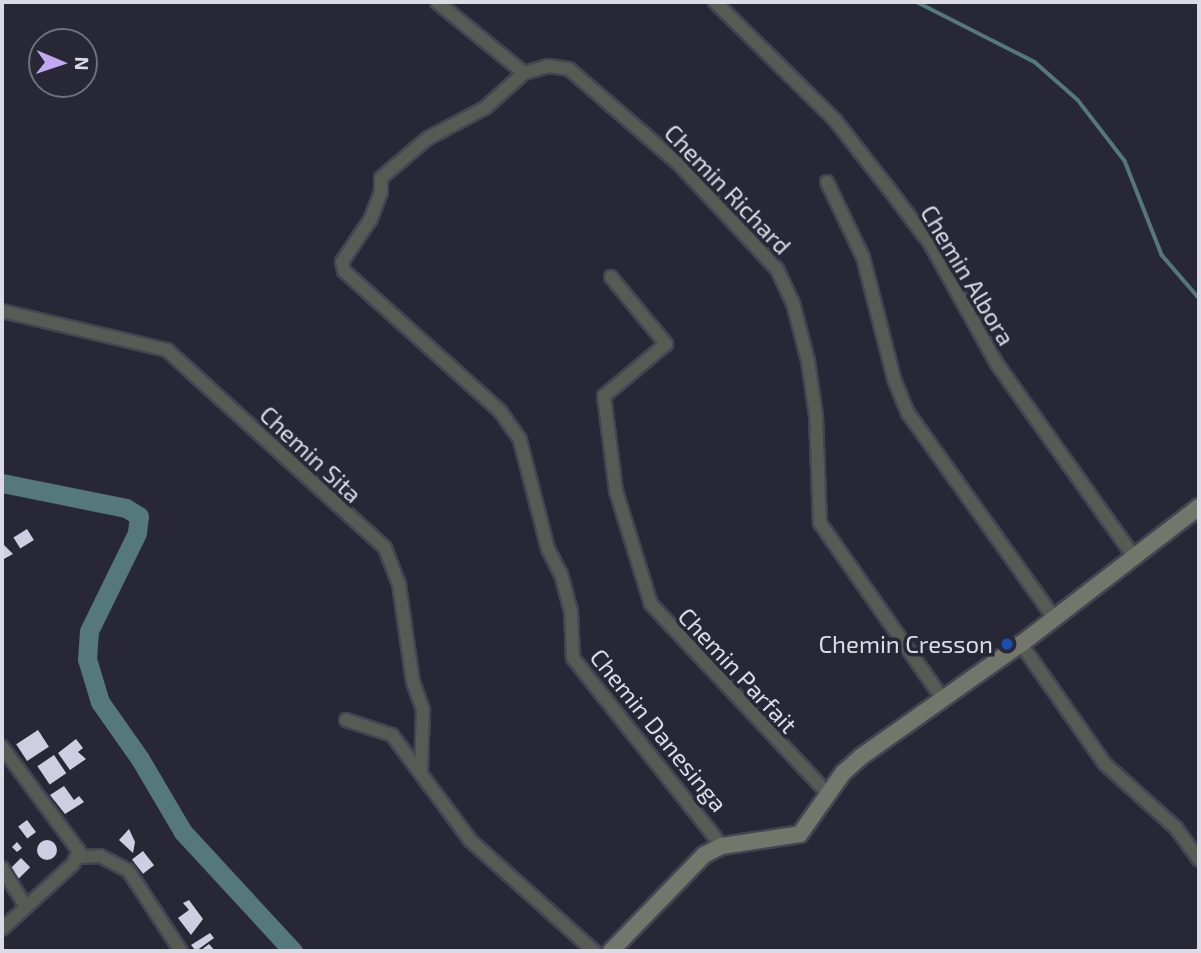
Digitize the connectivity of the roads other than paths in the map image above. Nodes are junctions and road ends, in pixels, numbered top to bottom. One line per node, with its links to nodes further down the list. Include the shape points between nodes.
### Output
1 (437, 2): 3 (street)
2 (715, 2): 8 (street, Chemin Albora, via 835,120 890,189 931,246 997,364)
3 (524, 73): 11 (street, Chemin Richard, via 548,66 569,69 678,163 777,269 793,303 808,360 816,416 820,523); 16 (street, Chemin Danesinga, via 485,108 428,138 381,178 381,192 370,220 342,262 344,271 500,411 513,430 530,471 548,549 571,611 573,658 597,694 687,797)
4 (827, 183): 9 (street, via 863,257 894,379 908,414)
5 (611, 277): 15 (street, Chemin Parfait, via 666,344 604,396 616,491 651,604)
6 (2, 311): 14 (street, Chemin Sita, via 167,350 385,548 399,584 413,682 423,710)
7 (1199, 507): 8 (main road)
8 (1135, 558): 9 (main road)
9 (1054, 618): 10 (main road)
10 (1021, 644): 11 (main road); 17 (street, via 1105,764 1176,828)
11 (943, 699): 15 (main road, via 862,756)
12 (346, 720): 14 (street, via 392,735)
13 (2, 747): 18 (street, via 79,851)
14 (421, 771): 23 (street, via 471,841)
15 (829, 795): 16 (main road, via 800,834)
16 (722, 846): 24 (main road, via 696,862)
17 (1199, 860)
18 (76, 861): 20 (street); 22 (street, via 100,856 128,870)
19 (2, 868): 20 (street)
20 (26, 907): 21 (street)
21 (2, 929)
22 (181, 951)
23 (594, 951)
24 (611, 951)

